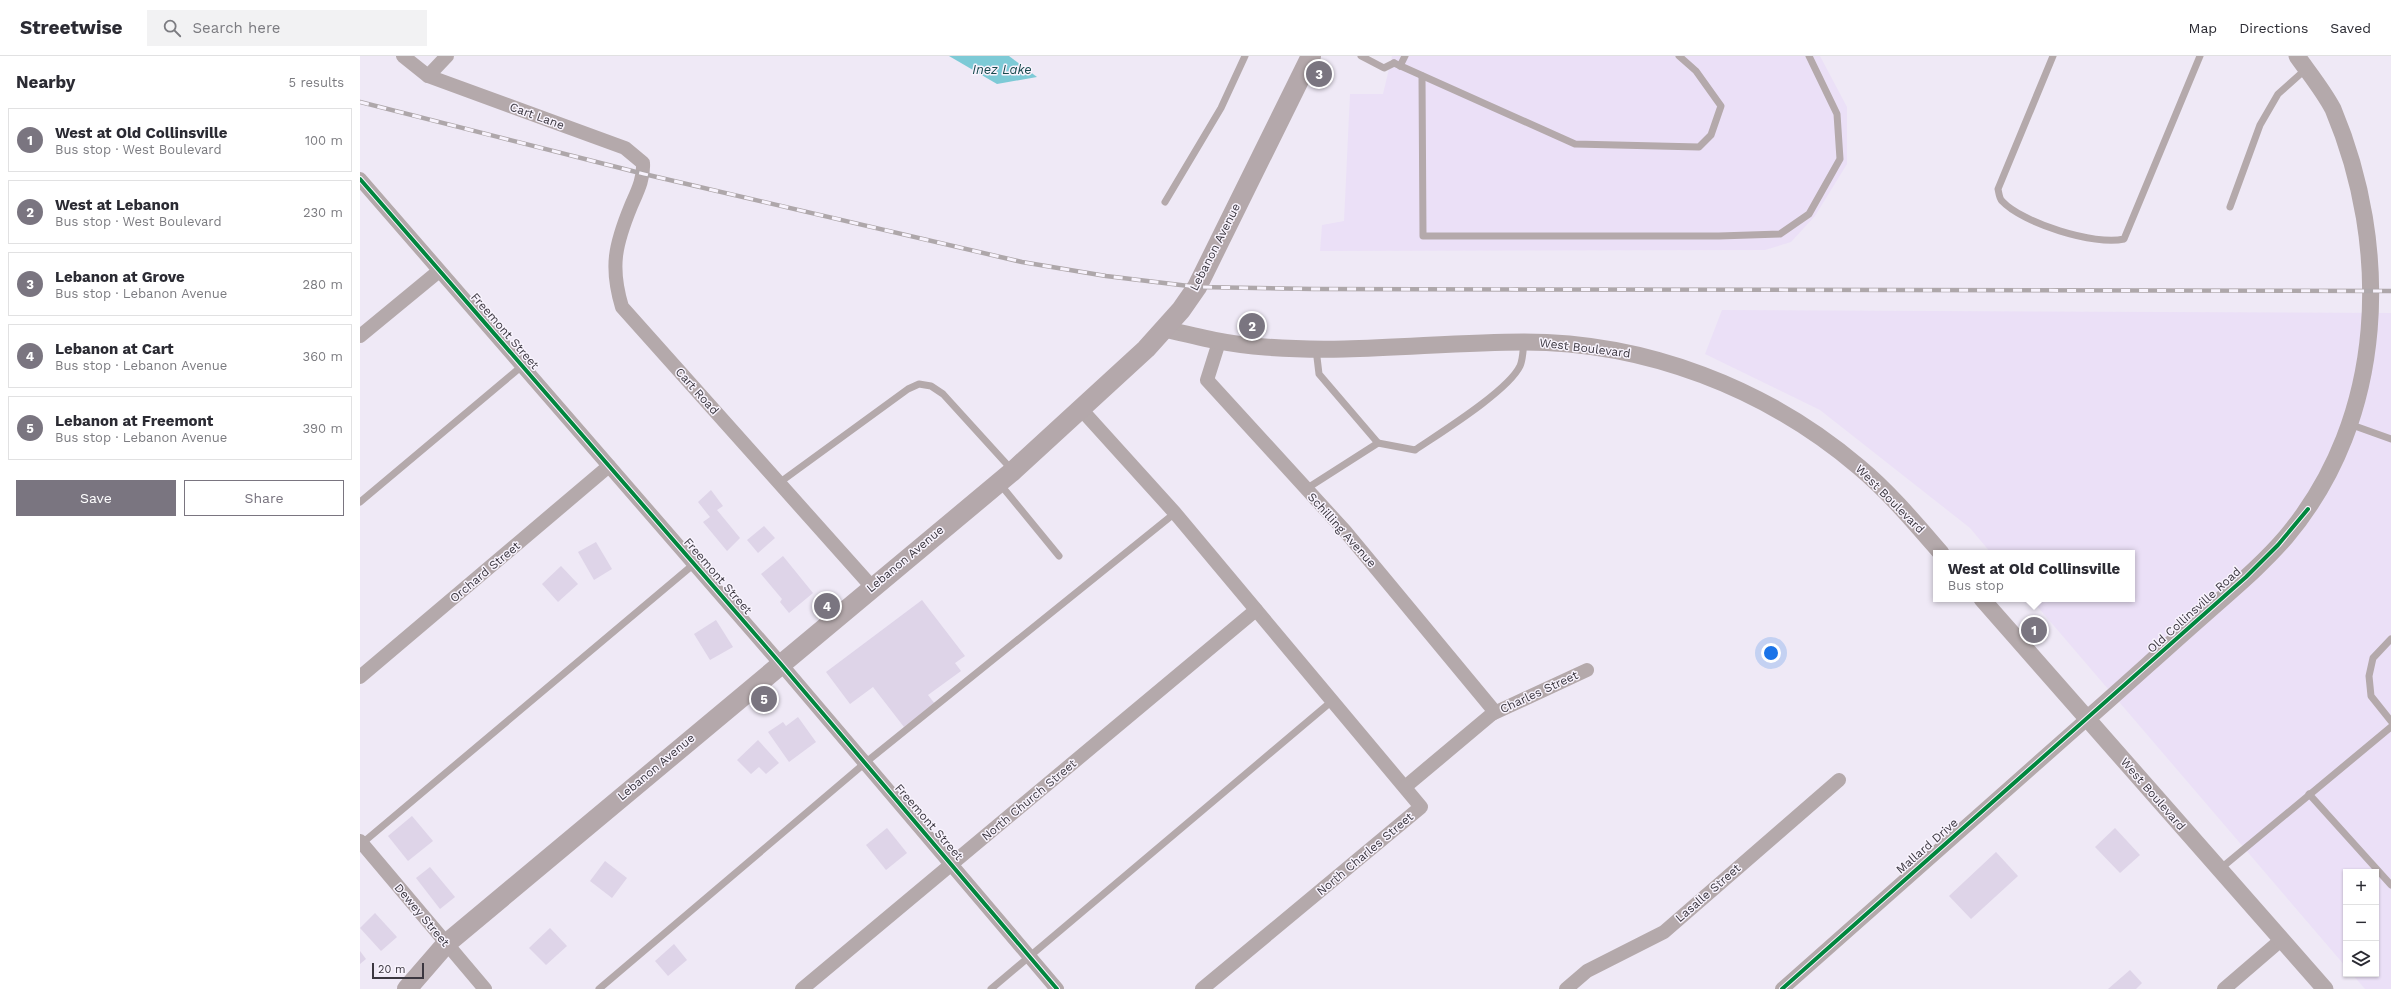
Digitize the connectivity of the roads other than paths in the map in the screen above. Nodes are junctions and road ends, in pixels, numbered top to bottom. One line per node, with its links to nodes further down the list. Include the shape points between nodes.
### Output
1 (403, 56): 13 (street, Cart Lane)
2 (447, 56): 13 (street)
3 (1244, 56): 17 (lane, via 1220,108)
4 (1311, 56): 20 (main road, Lebanon Avenue, via 1197,286)
5 (1361, 56): 11 (lane, via 1384,68)
6 (1405, 56): 11 (lane)
7 (1679, 56): 14 (lane, via 1696,71 1721,106 1711,135 1699,147 1575,144)
8 (1809, 56): 14 (lane, via 1837,114 1840,159 1809,214 1780,234 1423,236)
9 (2053, 56): 10 (lane, via 1998,189 2001,200 2017,213 2077,237 2100,241 2124,239)
10 (2200, 56)
11 (1396, 62): 14 (lane)
12 (2302, 63): 18 (lane, via 2278,94 2260,125); 27 (street, Old Collinsville Road, via 2332,108 2357,164 2373,224 2377,291 2375,322 2367,378)
13 (428, 76): 15 (street, Cart Lane, via 625,148)
14 (1422, 76)
15 (643, 163): 32 (street, Cart Road, via 644,174 621,229 615,255 614,282 622,307)
16 (360, 179): 19 (street, Freemont Street)
17 (1165, 202)
18 (2230, 207)
19 (439, 271): 21 (street); 25 (street, Freemont Street)
20 (1165, 329): 22 (street, West Boulevard); 26 (main road, Lebanon Avenue)
21 (360, 336)
22 (1219, 342): 24 (street, West Boulevard, via 1268,348); 33 (street, Schilling Avenue, via 1207,380)
23 (1524, 342): 24 (street, West Boulevard); 29 (lane, via 1520,365 1511,379 1469,413 1415,450); 36 (street, West Boulevard, via 1581,345 1640,356 1704,375 1754,397 1802,424 1860,467 1896,502)
24 (1316, 349): 29 (lane, via 1319,374)
25 (522, 366): 30 (street, Freemont Street); 34 (lane)
26 (1080, 408): 31 (main road, Lebanon Avenue); 35 (street)
27 (2352, 424): 28 (lane); 48 (street, Old Collinsville Road, via 2322,487 2286,537 2246,577)
28 (2391, 439)
29 (1378, 443): 33 (lane)
30 (610, 466): 38 (street, Freemont Street); 45 (street, Orchard Street)
31 (1006, 477): 32 (lane, via 943,394 930,386 919,384 886,403); 37 (lane); 39 (main road, Lebanon Avenue)
32 (779, 483): 39 (street, Cart Road)
33 (1306, 489): 47 (street, Schilling Avenue, via 1345,531 1495,712)
34 (360, 502)
35 (1175, 513): 41 (street); 51 (lane)
36 (1938, 550)
37 (1059, 556)
38 (694, 564): 43 (street, Freemont Street); 55 (lane)
39 (872, 587): 43 (main road, Lebanon Avenue)
40 (1985, 602): 48 (street, West Boulevard)
41 (1256, 610): 46 (street); 56 (street, North Church Street)
42 (2391, 639): 49 (lane, via 2373,658 2369,676 2371,696)
43 (780, 663): 51 (street, Freemont Street); 60 (main road, Lebanon Avenue)
44 (1587, 670): 47 (street, Charles Street)
45 (360, 677)
46 (1332, 701): 53 (street); 61 (lane)
47 (1492, 714): 53 (street)
48 (2087, 719): 57 (street, West Boulevard); 70 (street, Mallard Drive)
49 (2391, 721)
50 (2391, 727): 54 (lane)
51 (865, 763): 56 (street, Freemont Street); 64 (lane)
52 (1839, 780): 69 (street, Lasalle Street, via 1664,932 1587,971)
53 (1405, 787): 68 (street, North Charles Street, via 1421,807)
54 (2308, 794): 57 (lane); 58 (lane)
55 (361, 843): 60 (street, Dewey Street)
56 (952, 864): 61 (street, Freemont Street); 65 (street, North Church Street)
57 (2220, 869): 59 (street, West Boulevard)
58 (2391, 885)
59 (2282, 940): 71 (street); 72 (street, West Boulevard)
60 (446, 944): 62 (main road, Lebanon Avenue); 63 (street, Dewey Street)
61 (1029, 956): 66 (lane); 67 (street, Freemont Street)
62 (407, 989)
63 (485, 989)
64 (599, 989)
65 (802, 989)
66 (991, 989)
67 (1057, 989)
68 (1202, 989)
69 (1566, 989)
70 (1782, 989)
71 (2224, 989)
72 (2325, 989)

